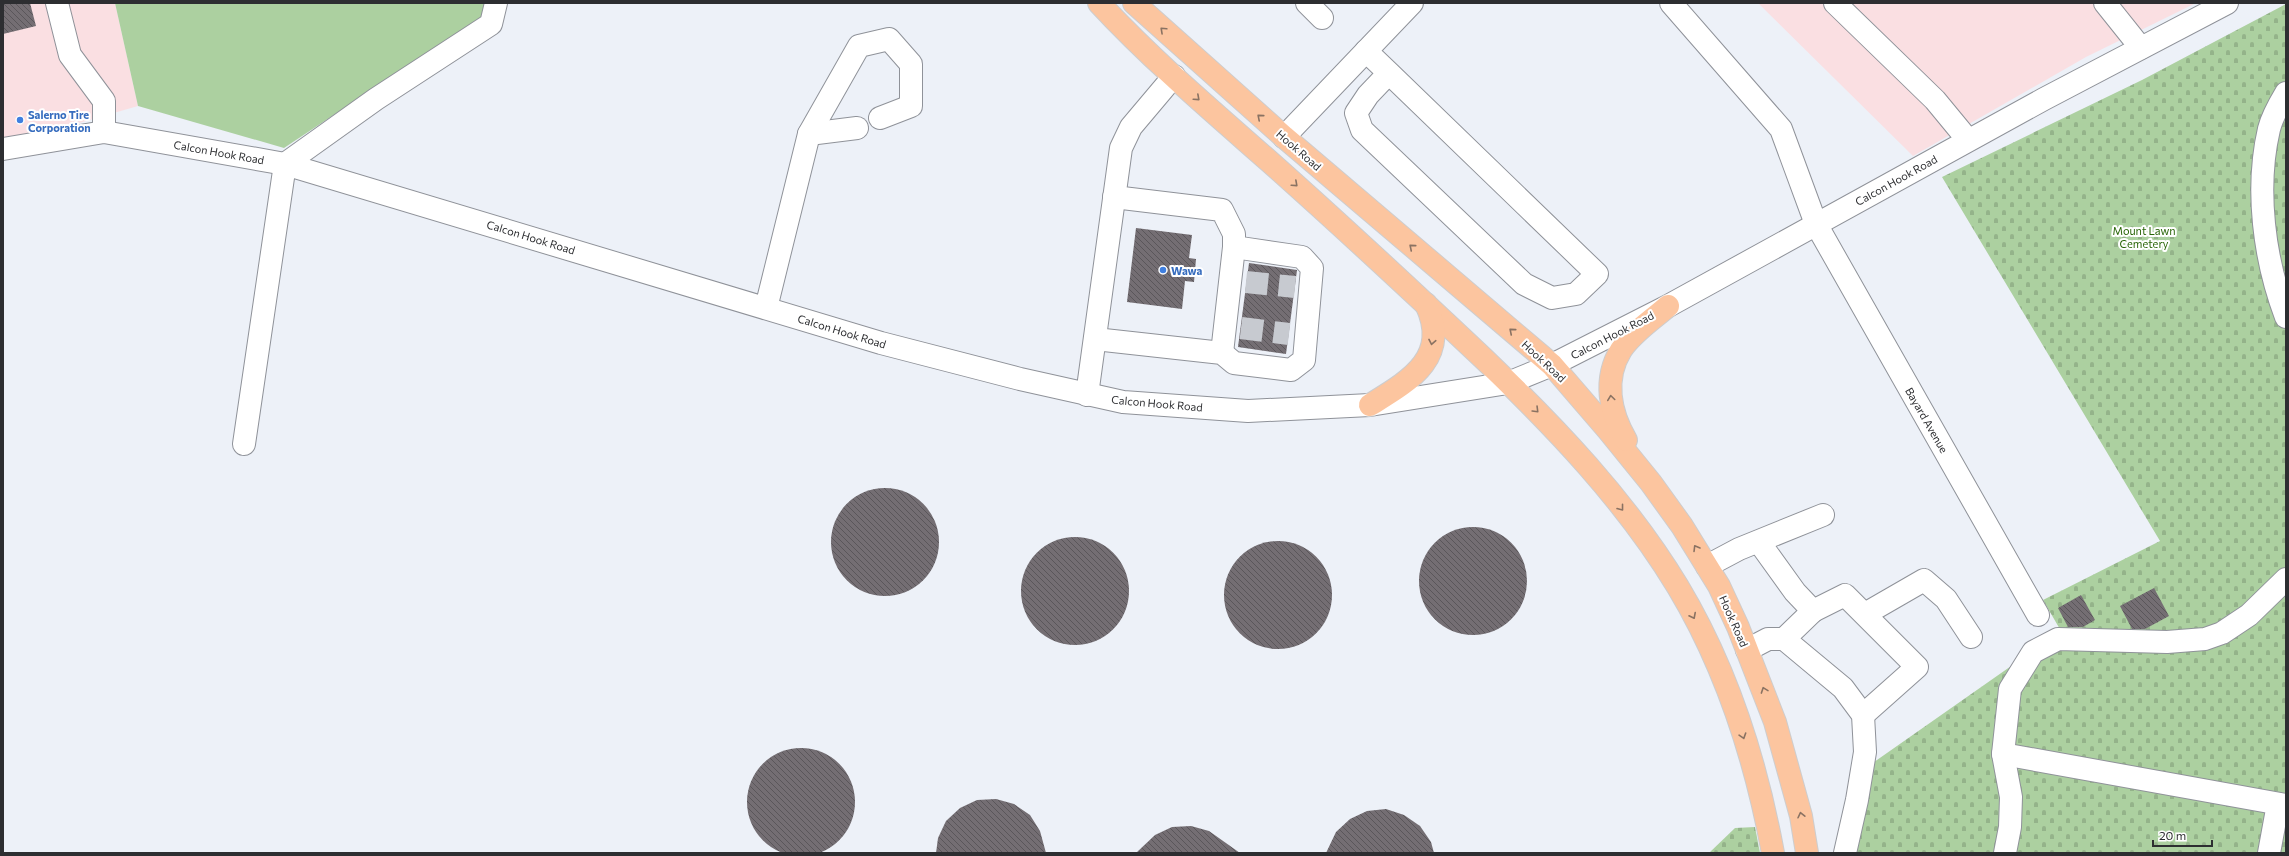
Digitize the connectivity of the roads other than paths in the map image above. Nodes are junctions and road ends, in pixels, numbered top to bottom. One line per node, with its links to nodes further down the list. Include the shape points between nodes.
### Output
1 (57, 3): 19 (street, via 70,55 104,101)
2 (496, 3): 24 (street, via 490,24 376,99)
3 (1099, 3): 15 (main road)
4 (1134, 3): 21 (main road, Hook Road, one-way to 4)
5 (1307, 3): 11 (street)
6 (1412, 3): 13 (street)
7 (1671, 3): 26 (street, Bayard Avenue, via 1781,129)
8 (1835, 3): 22 (street, via 1935,100)
9 (2104, 3): 12 (street)
10 (2227, 3): 12 (street, Calcon Hook Road)
11 (1322, 18)
12 (2141, 48): 22 (street, Calcon Hook Road)
13 (1366, 51): 14 (street); 21 (street)
14 (1389, 73): 14 (street, via 1598,274 1576,294 1552,298 1524,284 1362,130 1356,113 1368,95)
15 (1174, 76): 25 (street, via 1131,127 1121,148); 28 (main road, one-way to 28)
16 (2286, 93): 31 (street, via 2269,127 2263,167 2264,214 2269,251 2275,288)
17 (880, 118): 20 (street, via 911,106 911,64 889,39 858,46)
18 (857, 128): 20 (street)
19 (104, 132): 23 (street, Calcon Hook Road); 24 (street, Calcon Hook Road)
20 (809, 134): 30 (street)
21 (1284, 137): 34 (main road, Hook Road, one-way to 21)
22 (1968, 140): 26 (street, Calcon Hook Road)
23 (3, 149)
24 (285, 164): 30 (street, Calcon Hook Road); 38 (street)
25 (1114, 197): 27 (street, via 1222,210 1234,234); 32 (street)
26 (1816, 224): 29 (street, Calcon Hook Road); 46 (street, Bayard Avenue)
27 (1234, 247): 33 (street, via 1238,281 1233,327); 33 (street, via 1302,257 1312,268 1302,288 1297,335 1304,360 1290,370 1234,363)
28 (1426, 304): 35 (main road); 37 (main road, one-way to 37, via 1431,315 1433,335 1426,360 1406,383)
29 (1668, 306): 34 (street, Calcon Hook Road); 39 (main road, one-way to 29, via 1623,435 1614,414 1610,388 1612,369 1622,349)
30 (766, 308): 36 (street, Calcon Hook Road, via 881,343)
31 (2286, 317)
32 (1095, 339): 33 (street); 36 (street)
33 (1222, 353)
34 (1552, 365): 35 (street, Calcon Hook Road); 39 (main road, Hook Road)
35 (1508, 383): 37 (street, Calcon Hook Road); 53 (main road, one-way to 53, via 1585,462 1678,587 1707,645 1736,715 1764,805)
36 (1088, 394): 37 (street, Calcon Hook Road, via 1123,402 1248,411)
37 (1370, 405)
38 (244, 444)
39 (1651, 483): 42 (main road, Hook Road, one-way to 39)
40 (1823, 515): 41 (street)
41 (1759, 542): 42 (street, via 1739,549); 44 (street)
42 (1707, 566): 49 (main road, Hook Road)
43 (2286, 579): 51 (street, via 2249,616 2222,633 2205,639 2167,642 2058,639 2033,652 2010,690)
44 (1813, 611): 45 (street, via 1845,595); 48 (street)
45 (1865, 614): 47 (street, via 1924,580 1946,599); 50 (street, via 1917,667)
46 (2038, 616)
47 (1971, 637)
48 (1784, 639): 49 (street, via 1768,639); 50 (street, via 1843,688)
49 (1747, 650): 54 (main road, Hook Road, one-way to 49, via 1801,816 1788,766 1767,700)
50 (1863, 715): 55 (street, via 1865,752)
51 (2003, 754): 52 (street); 56 (street, via 2011,797 2010,827)
52 (2282, 805): 57 (street)
53 (1773, 853)
54 (1807, 853)
55 (1845, 853)
56 (2005, 853)
57 (2269, 853)

